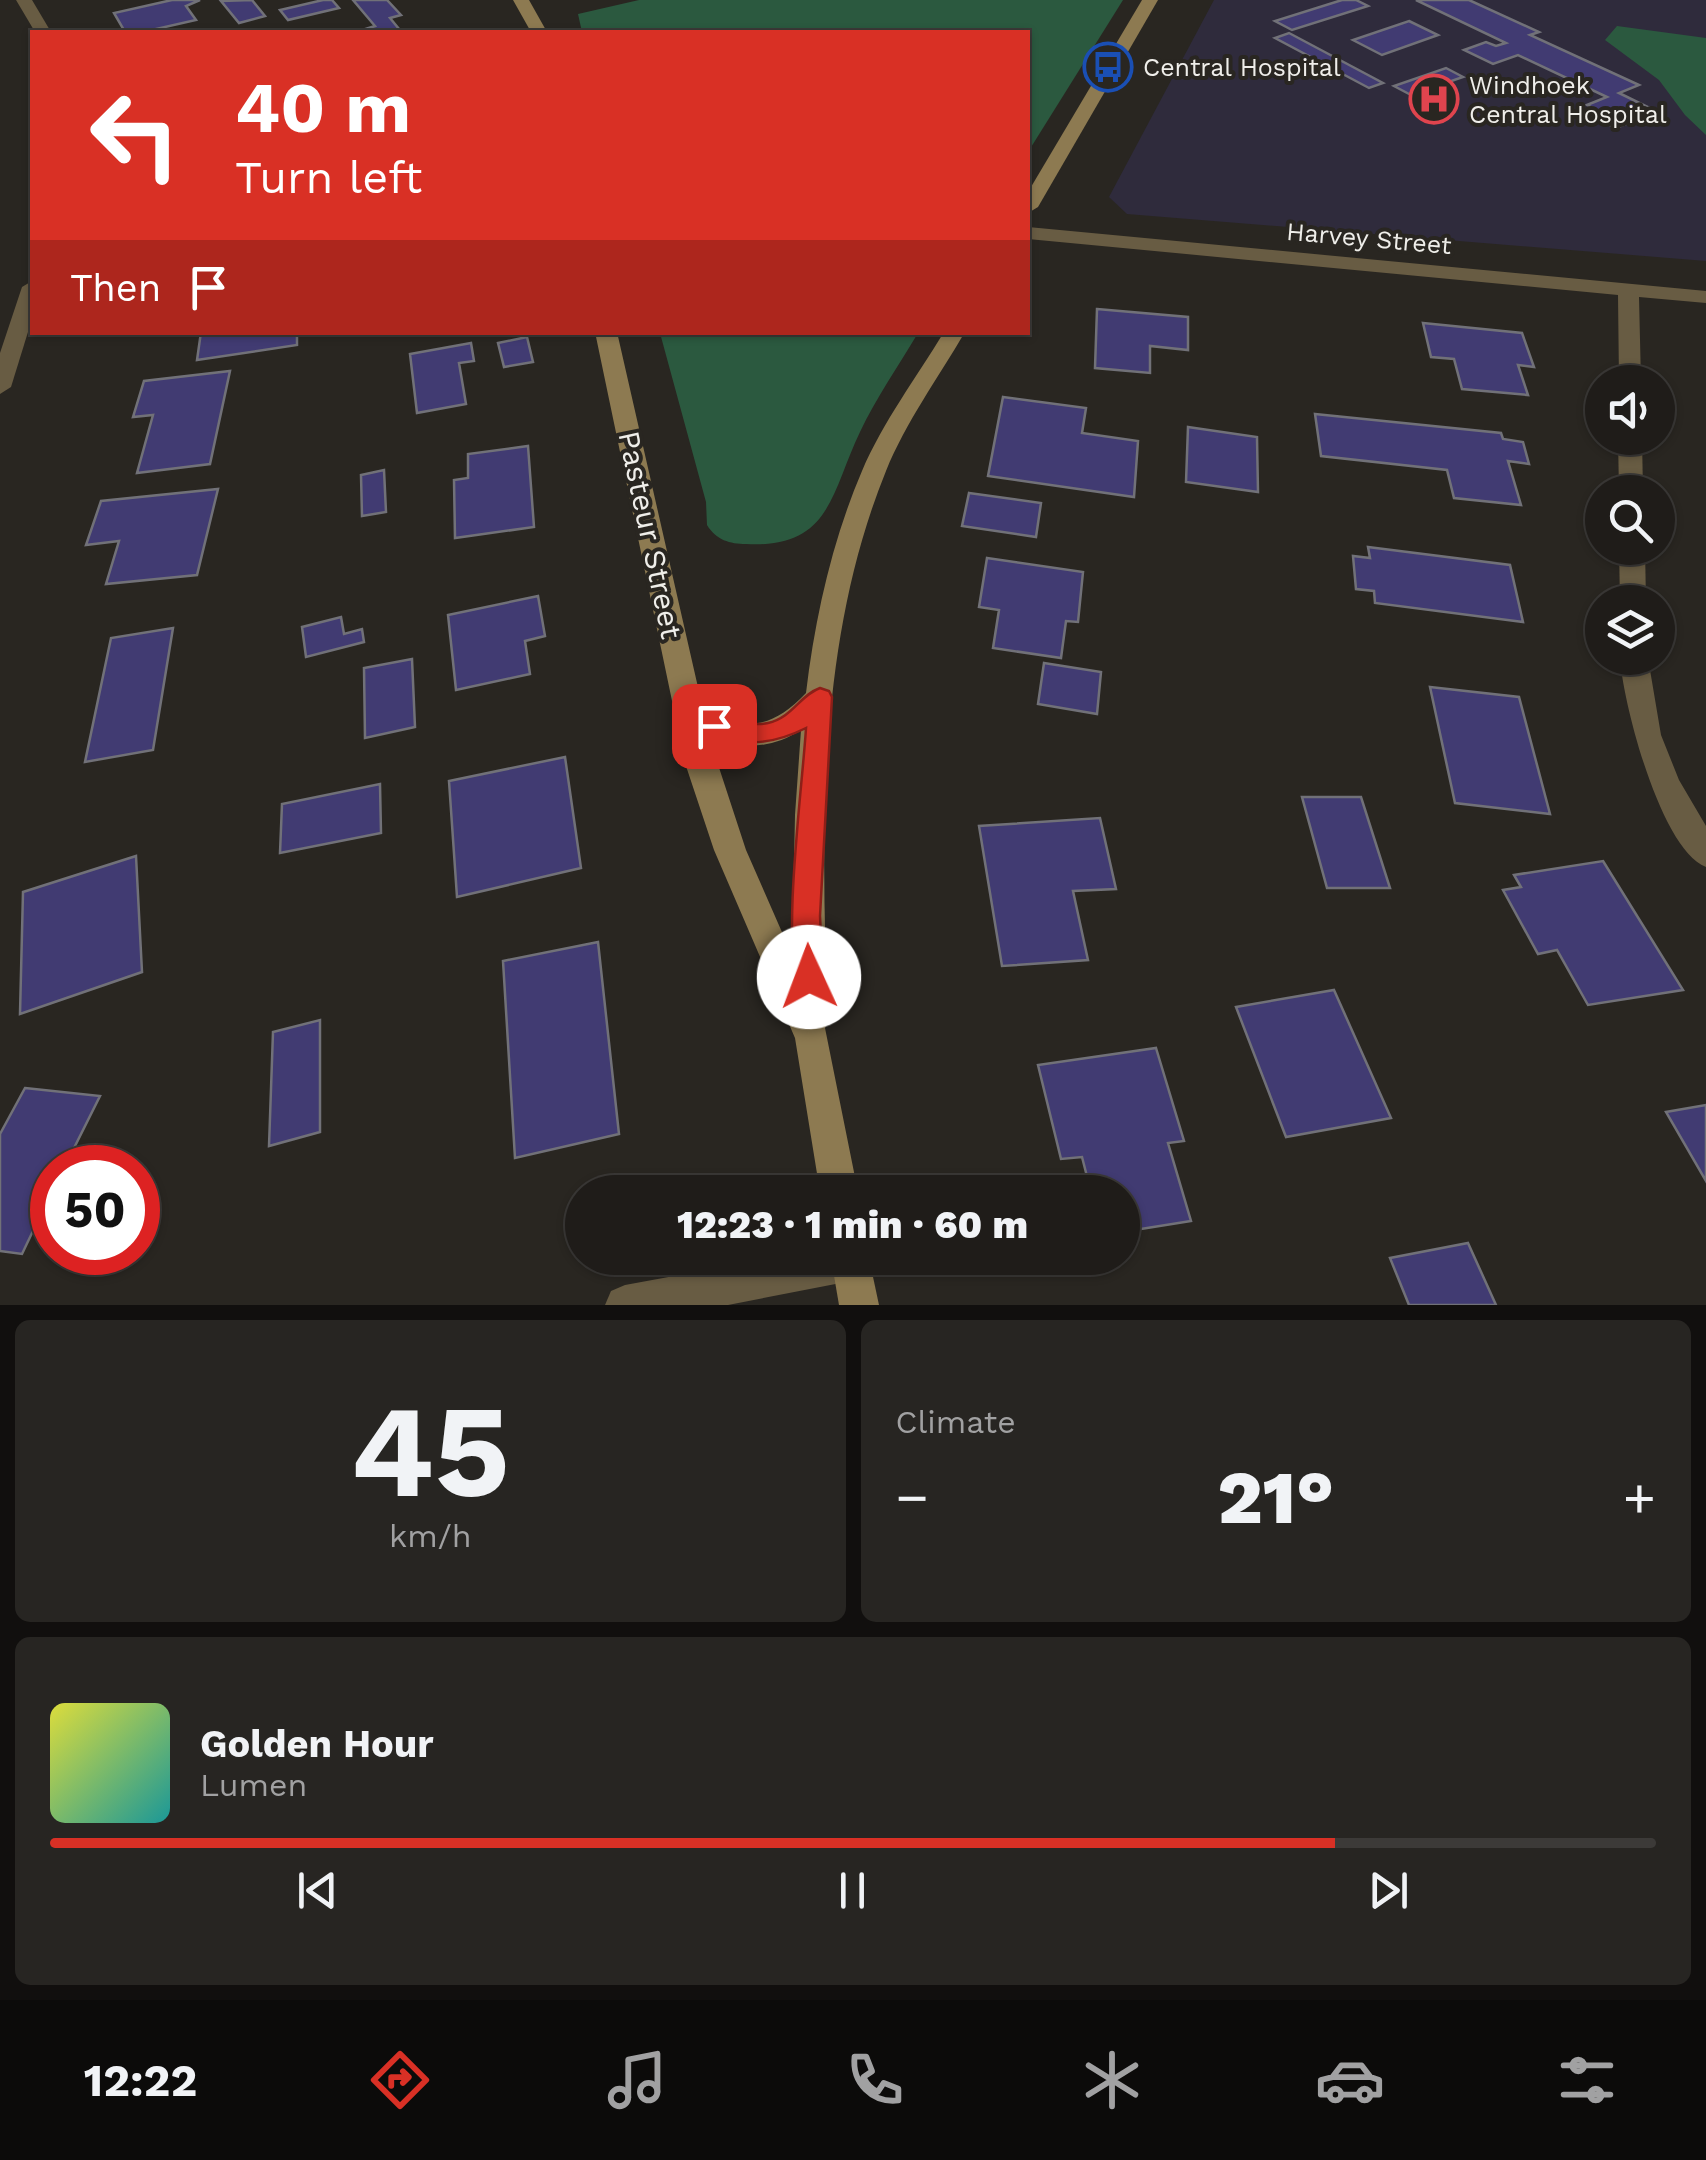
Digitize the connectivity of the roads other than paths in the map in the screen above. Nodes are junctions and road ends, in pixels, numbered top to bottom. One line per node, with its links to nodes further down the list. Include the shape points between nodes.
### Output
1 (24, 0): 4 (street)
2 (521, 0): 5 (main road)
3 (1150, 0): 6 (main road)
4 (42, 30)
5 (538, 30)
6 (1030, 203)
7 (1030, 234): 8 (street, Harvey Street)
8 (1628, 290): 10 (street, Harvey Street); 13 (street)
9 (30, 293): 14 (street)
10 (1706, 297)
11 (607, 335): 17 (main road, Pasteur Street)
12 (953, 335): 16 (main road, via 900,420 858,514 836,593)
13 (1630, 365)
14 (0, 387)
15 (1634, 675): 18 (street, via 1662,777)
16 (820, 697): 17 (main road, via 802,719 777,732 747,736 714,726); 19 (main road, via 806,916)
17 (685, 700): 19 (main road, Pasteur Street, via 730,850)
18 (1706, 853)
19 (812, 1038): 20 (main road, Pasteur Street)
20 (836, 1175)
21 (776, 1275): 23 (street)
22 (854, 1275): 24 (main road)
23 (626, 1305)
24 (859, 1305)

